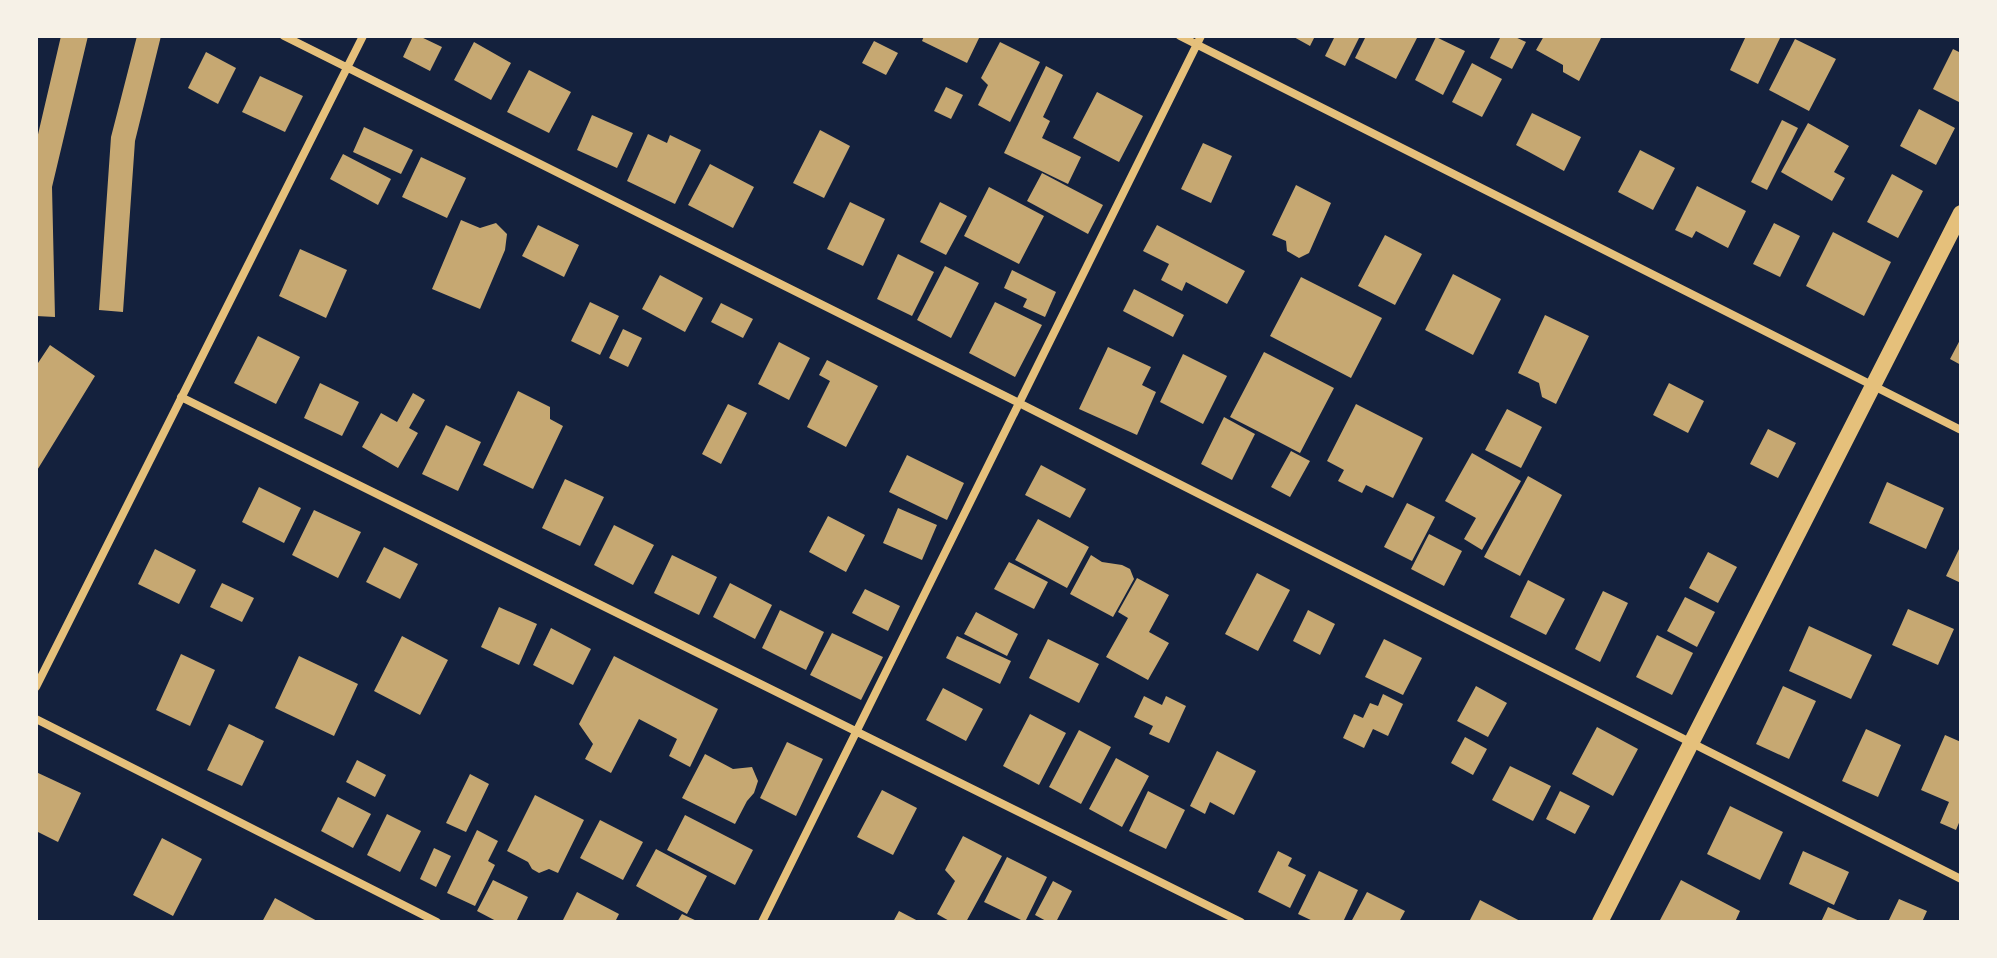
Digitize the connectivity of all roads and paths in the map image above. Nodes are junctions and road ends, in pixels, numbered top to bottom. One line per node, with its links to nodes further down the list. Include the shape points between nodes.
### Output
1 (284, 36): 5 (street)
2 (363, 36): 5 (street)
3 (1180, 36): 4 (street)
4 (1199, 40): 7 (street); 9 (street)
5 (348, 66): 8 (street); 9 (street)
6 (1961, 213): 7 (main road)
7 (1874, 385): 10 (street); 14 (main road)
8 (181, 397): 11 (street); 13 (street)
9 (1019, 403): 13 (street); 14 (street)
10 (1961, 430)
11 (36, 687)
12 (36, 719): 16 (street)
13 (856, 731): 17 (street); 18 (street)
14 (1691, 743): 15 (street); 19 (main road)
15 (1961, 879)
16 (437, 922)
17 (762, 922)
18 (1241, 922)
19 (1600, 922)

